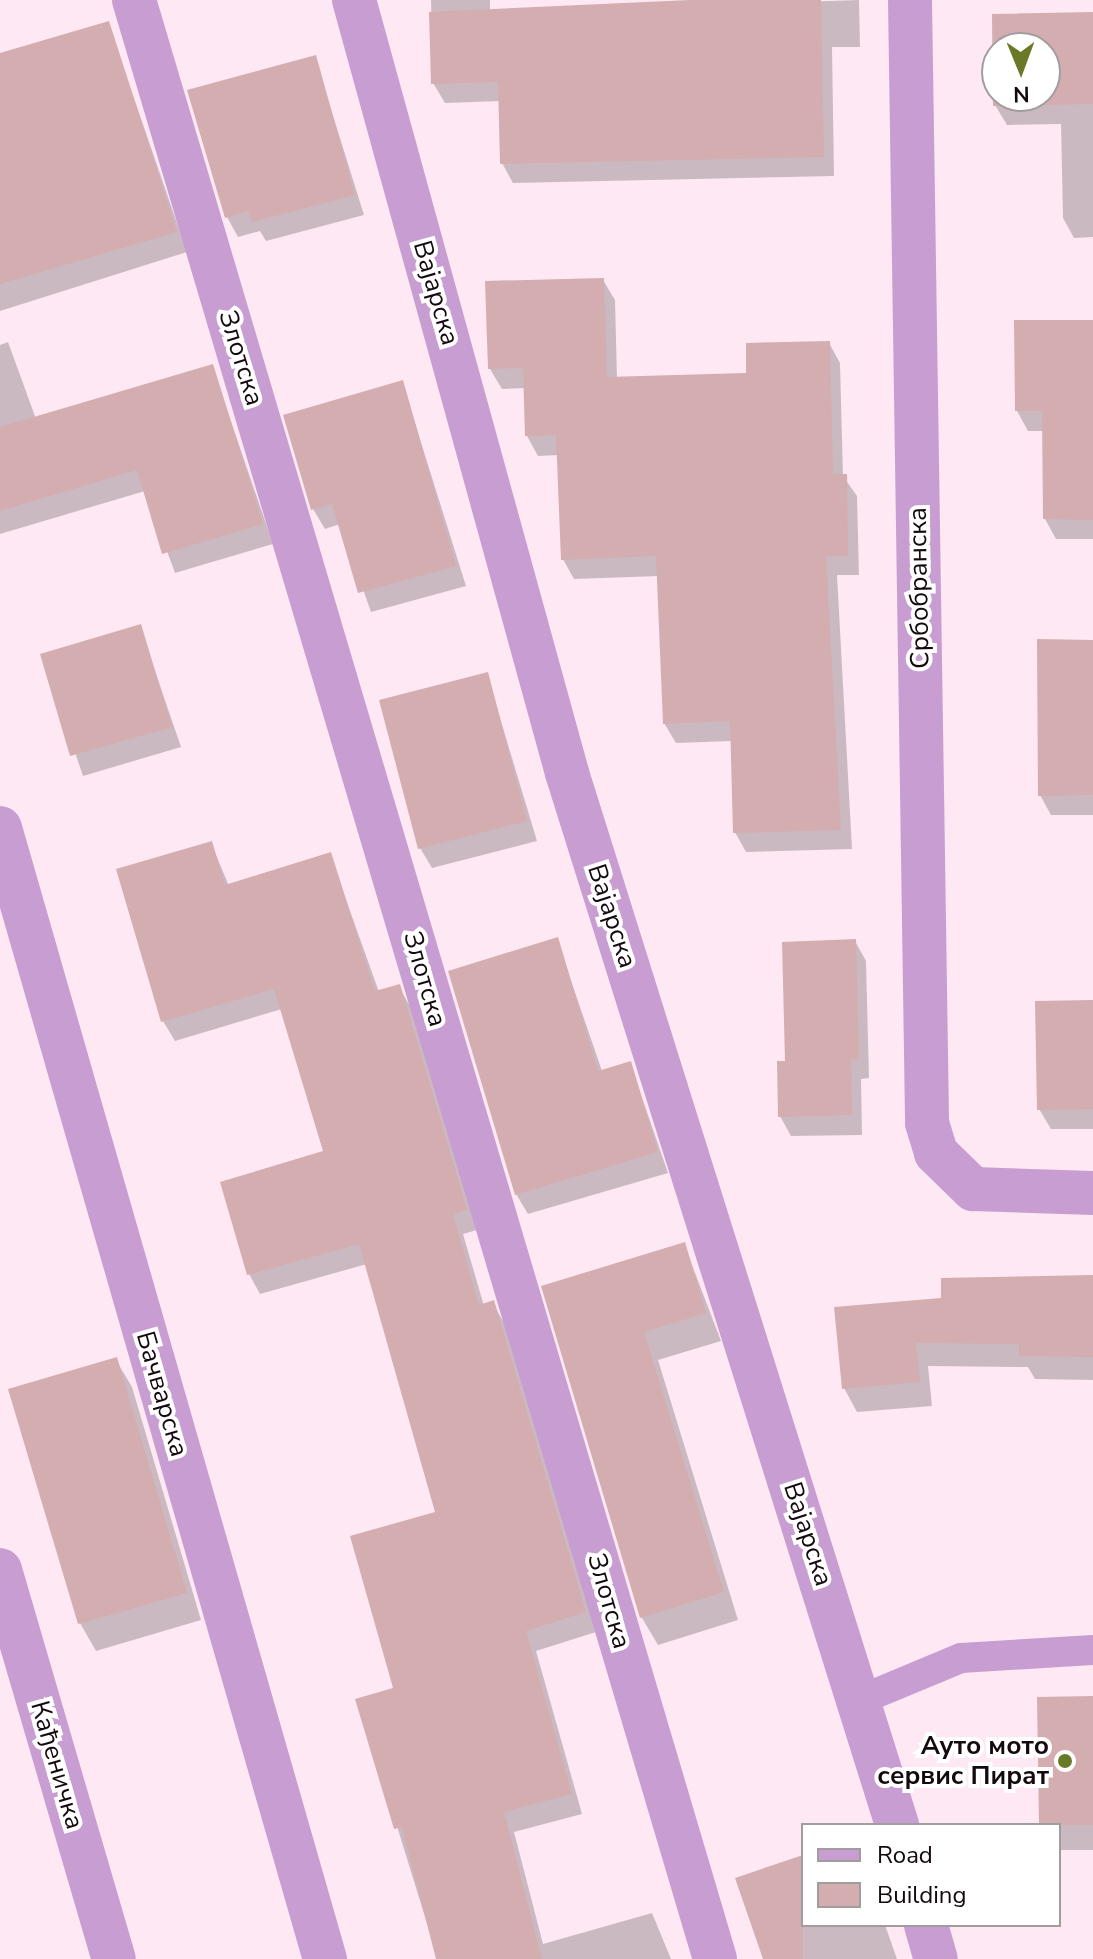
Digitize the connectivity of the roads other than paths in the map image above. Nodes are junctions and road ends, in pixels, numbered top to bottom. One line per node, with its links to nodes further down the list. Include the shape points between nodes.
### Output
1 (134, 0): 13 (street, Злотска)
2 (354, 0): 8 (street, Вајарска, via 567,773)
3 (910, 0): 5 (street, Србобранска, via 927,1123 949,1170 973,1189 1003,1195)
4 (0, 828): 12 (street, Бачварска)
5 (1093, 1193)
6 (0, 1570): 11 (street, Кађеничка)
7 (1093, 1650): 8 (lane, via 961,1658)
8 (860, 1700): 9 (street, Вајарска)
9 (896, 1823)
10 (927, 1927): 14 (street)
11 (114, 1959)
12 (325, 1959)
13 (715, 1959)
14 (936, 1959)

